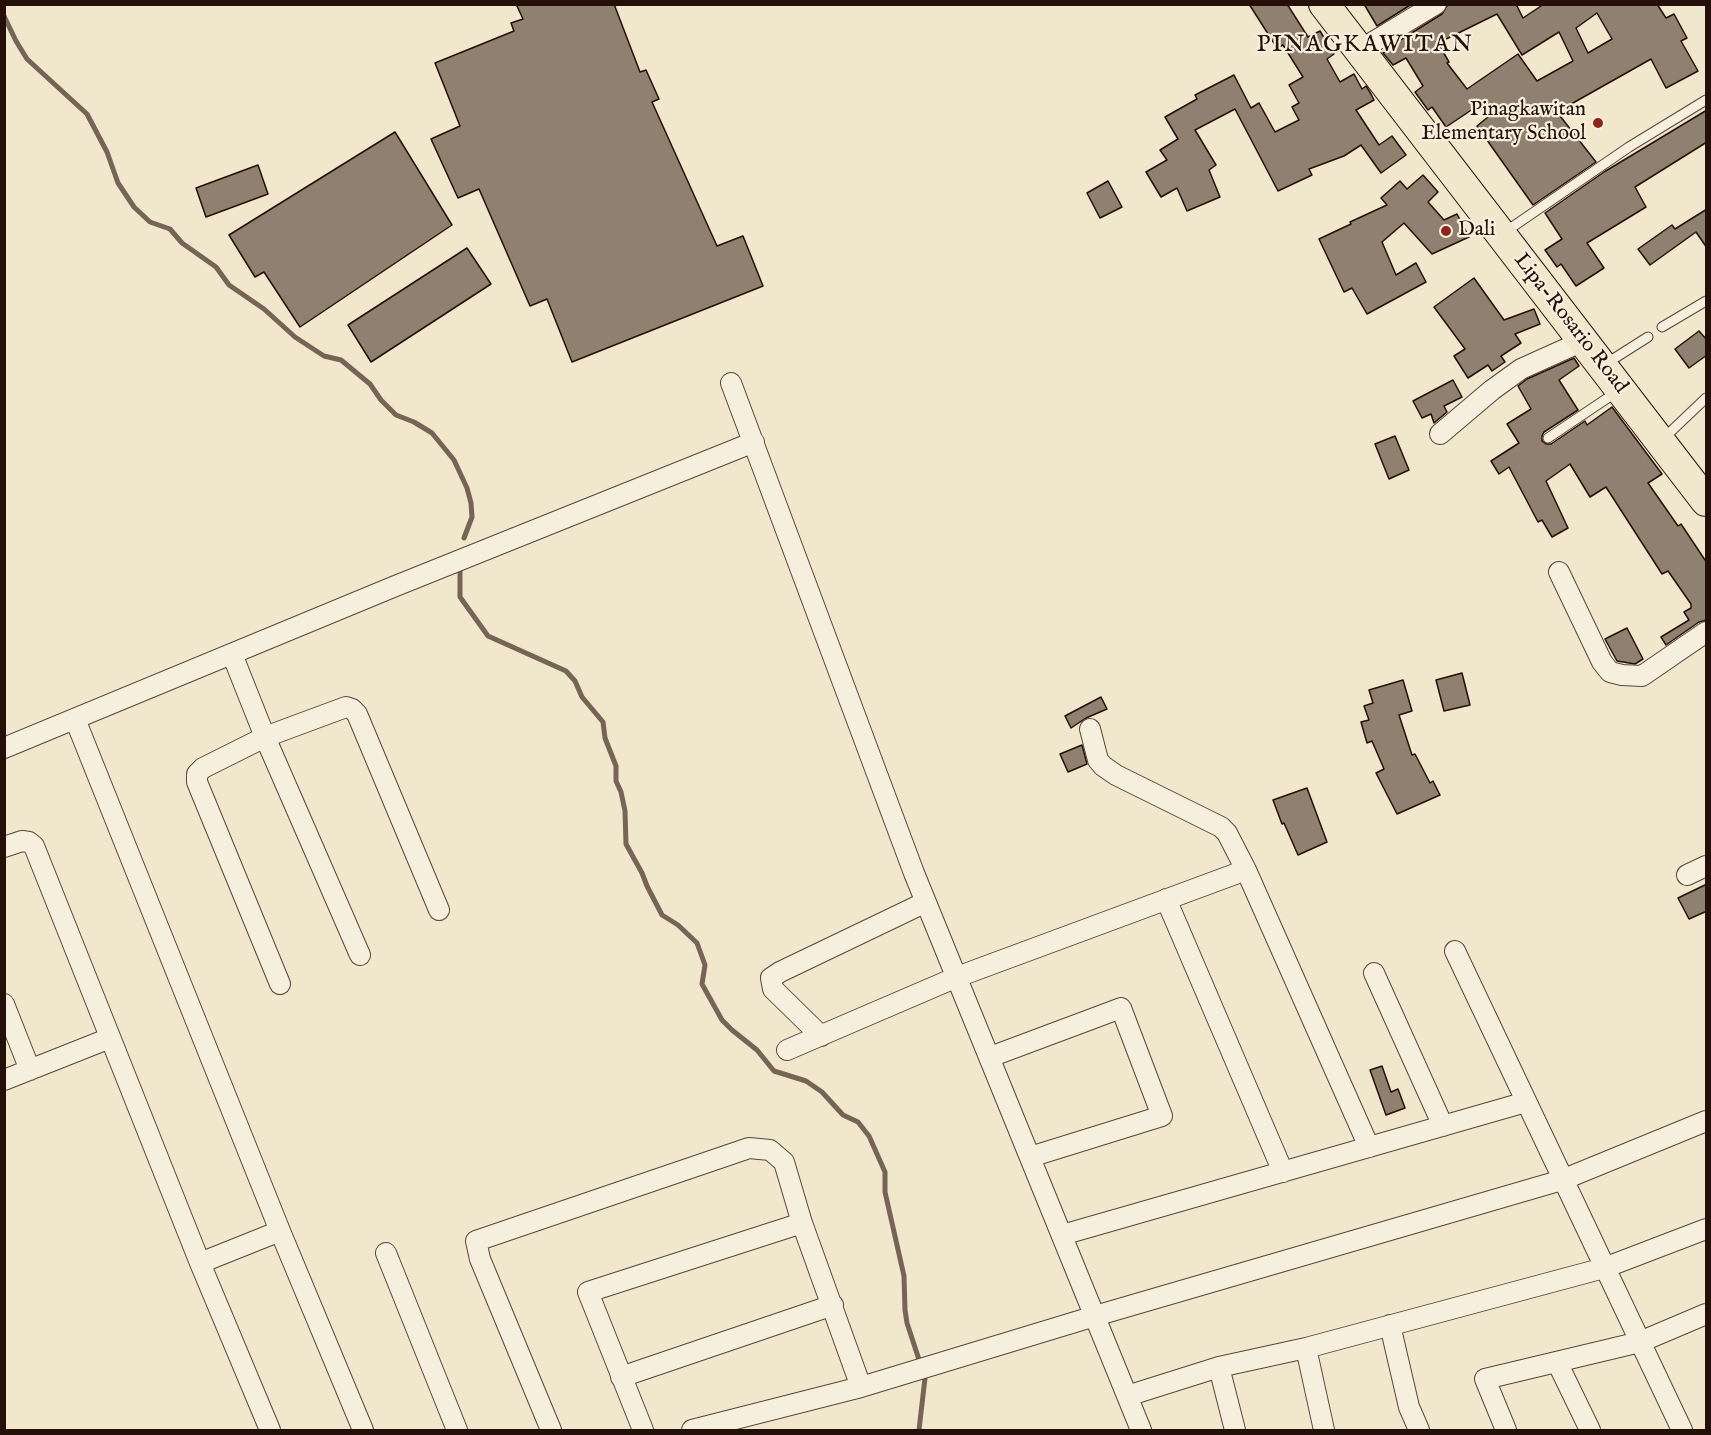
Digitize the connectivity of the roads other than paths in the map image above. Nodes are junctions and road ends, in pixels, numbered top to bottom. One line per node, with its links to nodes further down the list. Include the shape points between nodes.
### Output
1 (1324, 4): 3 (main road, Lipa-Rosario Road)
2 (1436, 4): 3 (street)
3 (1360, 50): 5 (main road, Lipa-Rosario Road)
4 (1707, 100): 5 (lane, via 1629,147)
5 (1501, 235): 9 (main road, Lipa-Rosario Road)
6 (1707, 301): 7 (lane)
7 (1662, 327)
8 (1648, 337): 10 (lane)
9 (1583, 341): 10 (main road, Lipa-Rosario Road); 14 (street, via 1521,369)
10 (1602, 366): 12 (main road, Lipa-Rosario Road)
11 (730, 383): 17 (street)
12 (1620, 390): 15 (lane); 16 (main road, Lipa-Rosario Road)
13 (1707, 398): 16 (lane)
14 (1440, 434)
15 (1548, 438)
16 (1660, 441): 18 (main road, Lipa-Rosario Road)
17 (754, 442): 21 (street); 31 (street)
18 (1707, 501)
19 (1559, 572): 20 (street, via 1610,672 1642,676)
20 (1707, 632)
21 (232, 654): 22 (street); 24 (street)
22 (75, 718): 25 (street); 54 (street)
23 (1090, 729): 28 (street, via 1103,766 1221,827)
24 (265, 737): 32 (street, via 346,707 352,709); 34 (street); 37 (street, via 203,768 197,774 197,782)
25 (4, 748)
26 (4, 847): 40 (street, via 22,840 34,846)
27 (1707, 866): 29 (street)
28 (1246, 870): 30 (street); 48 (street)
29 (1687, 875)
30 (1166, 899): 36 (street); 50 (street)
31 (926, 902): 36 (street); 39 (street, via 771,978 773,990)
32 (439, 910)
33 (1455, 951): 45 (street)
34 (360, 955)
35 (1374, 973): 47 (street)
36 (957, 977): 39 (street); 42 (street)
37 (280, 984)
38 (4, 1004): 43 (street)
39 (820, 1036): 41 (street)
40 (110, 1038): 43 (street); 57 (street)
41 (787, 1050)
42 (990, 1057): 49 (street); 49 (street, via 1121,1008 1162,1116)
43 (30, 1070): 44 (street)
44 (4, 1080)
45 (1526, 1102): 47 (street); 51 (street)
46 (1707, 1121): 51 (street)
47 (1443, 1126): 48 (street)
48 (1369, 1147): 50 (street)
49 (1030, 1157): 55 (street)
50 (1283, 1172): 55 (street)
51 (1562, 1180): 58 (street); 61 (street)
52 (802, 1223): 59 (street); 67 (street, via 588,1292); 73 (street, via 784,1162 770,1150 749,1148 476,1241)
53 (1707, 1229): 58 (street)
54 (280, 1231): 57 (street); 71 (street)
55 (1062, 1235): 61 (street)
56 (386, 1253): 72 (street)
57 (200, 1263): 70 (street)
58 (1604, 1268): 62 (street); 63 (street)
59 (832, 1305): 67 (street); 68 (street)
60 (1707, 1314): 63 (street)
61 (1095, 1316): 68 (street); 69 (street)
62 (1390, 1325): 64 (street); 79 (street, via 1409,1407)
63 (1640, 1342): 65 (street); 82 (street)
64 (1306, 1348): 66 (street); 78 (street)
65 (1557, 1362): 80 (street, via 1485,1379); 81 (street)
66 (1219, 1368): 69 (street); 77 (street)
67 (621, 1377): 74 (street)
68 (861, 1388): 75 (street)
69 (1127, 1396): 76 (street)
70 (270, 1431)
71 (363, 1431)
72 (458, 1431)
73 (551, 1431)
74 (643, 1431)
75 (692, 1431)
76 (1141, 1431)
77 (1235, 1431)
78 (1324, 1431)
79 (1419, 1431)
80 (1506, 1431)
81 (1590, 1431)
82 (1682, 1431)

